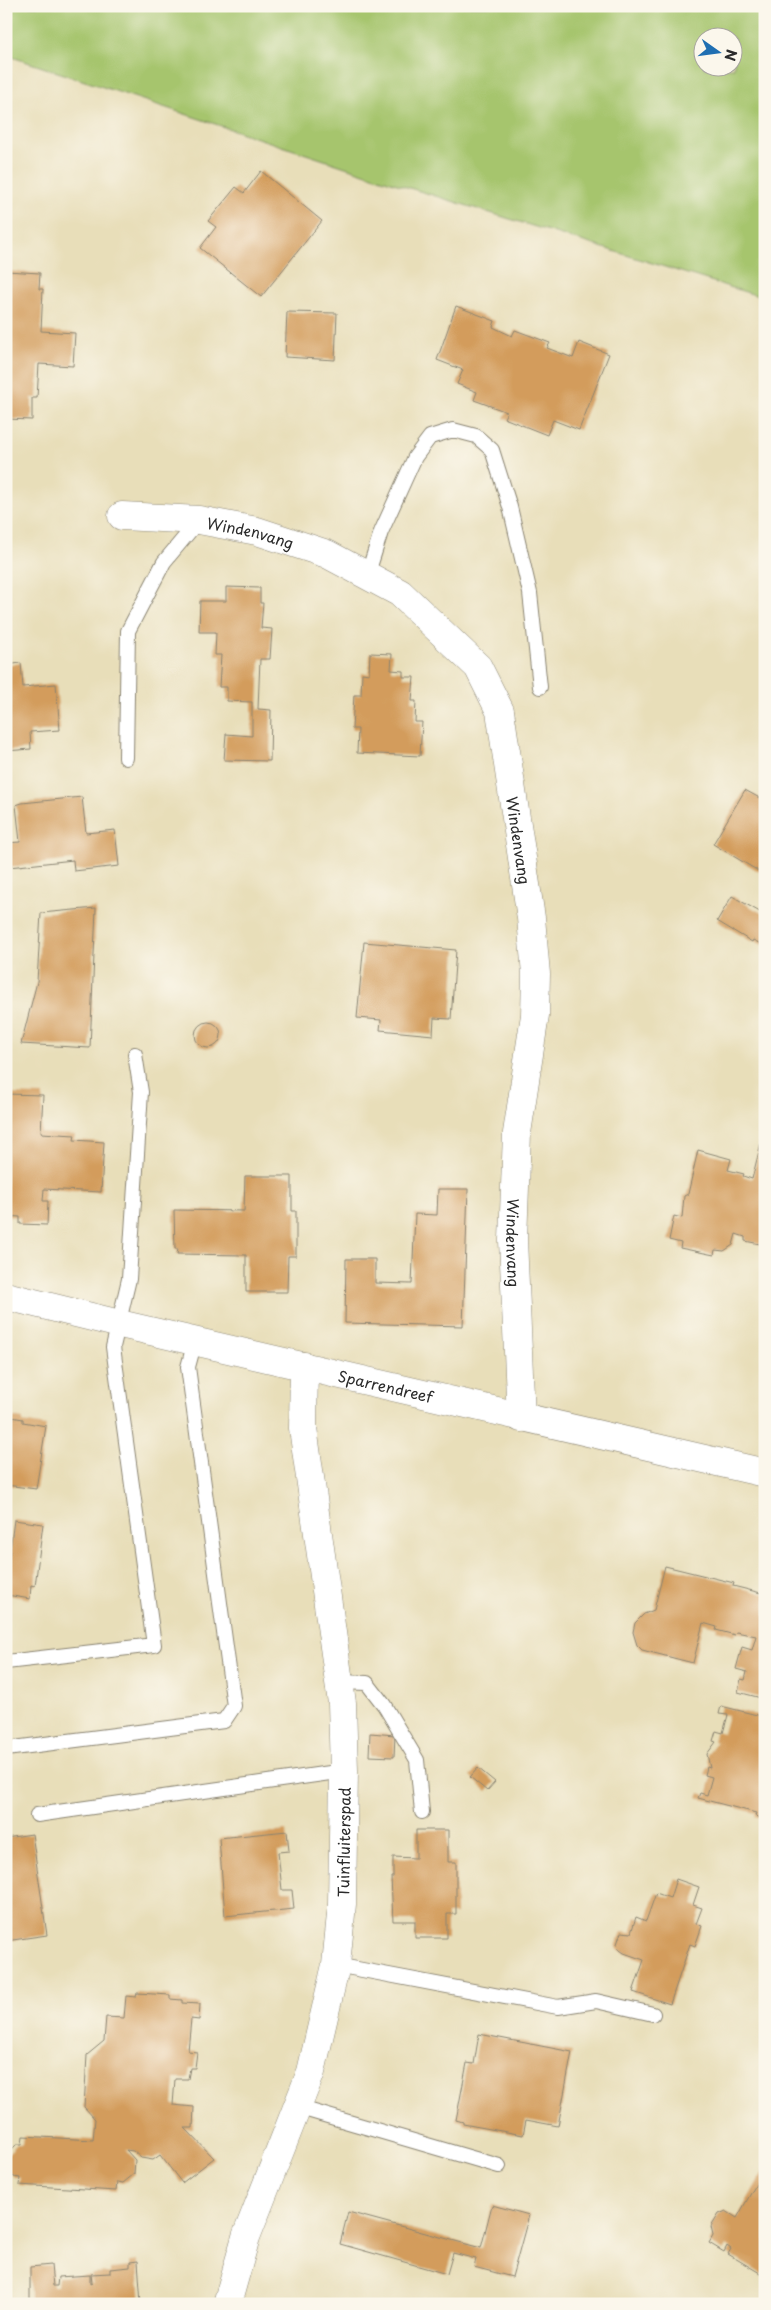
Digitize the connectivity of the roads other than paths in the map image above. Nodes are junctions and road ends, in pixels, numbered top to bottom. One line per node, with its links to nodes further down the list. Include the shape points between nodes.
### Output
1 (122, 516): 2 (street, Windenvang)
2 (199, 520): 3 (street, Windenvang, via 257,531 327,554); 5 (lane, via 164,562 128,631)
3 (367, 576): 4 (lane, via 381,532 415,457 430,437 453,430 476,436 492,450 510,507 530,593); 11 (street, Windenvang, via 400,593 478,667 500,711 531,918 536,974 535,1016 518,1132 513,1240)
4 (540, 687)
5 (126, 758)
6 (135, 1054): 8 (lane, via 141,1092 129,1279)
7 (6, 1296): 8 (street, Sparrendreef)
8 (120, 1324): 9 (street, Sparrendreef); 13 (lane, via 113,1347 154,1645)
9 (195, 1341): 10 (street, Sparrendreef); 15 (lane, via 188,1367 234,1706 224,1720)
10 (304, 1366): 11 (street, Sparrendreef); 14 (street, Tuinfluiterspad, via 303,1428)
11 (521, 1418): 12 (street, Sparrendreef)
12 (765, 1473)
13 (6, 1662)
14 (339, 1682): 16 (street, Tuinfluiterspad); 17 (lane, via 366,1683 384,1705 417,1760)
15 (6, 1749)
16 (344, 1771): 18 (lane); 19 (street, Tuinfluiterspad, via 342,1904)
17 (422, 1812)
18 (37, 1815)
19 (336, 1965): 20 (lane, via 558,2007 596,2001); 21 (street, Tuinfluiterspad, via 312,2072)
20 (653, 2014)
21 (298, 2107): 22 (lane); 23 (street, Tuinfluiterspad, via 246,2237)
22 (499, 2166)
23 (227, 2304)

